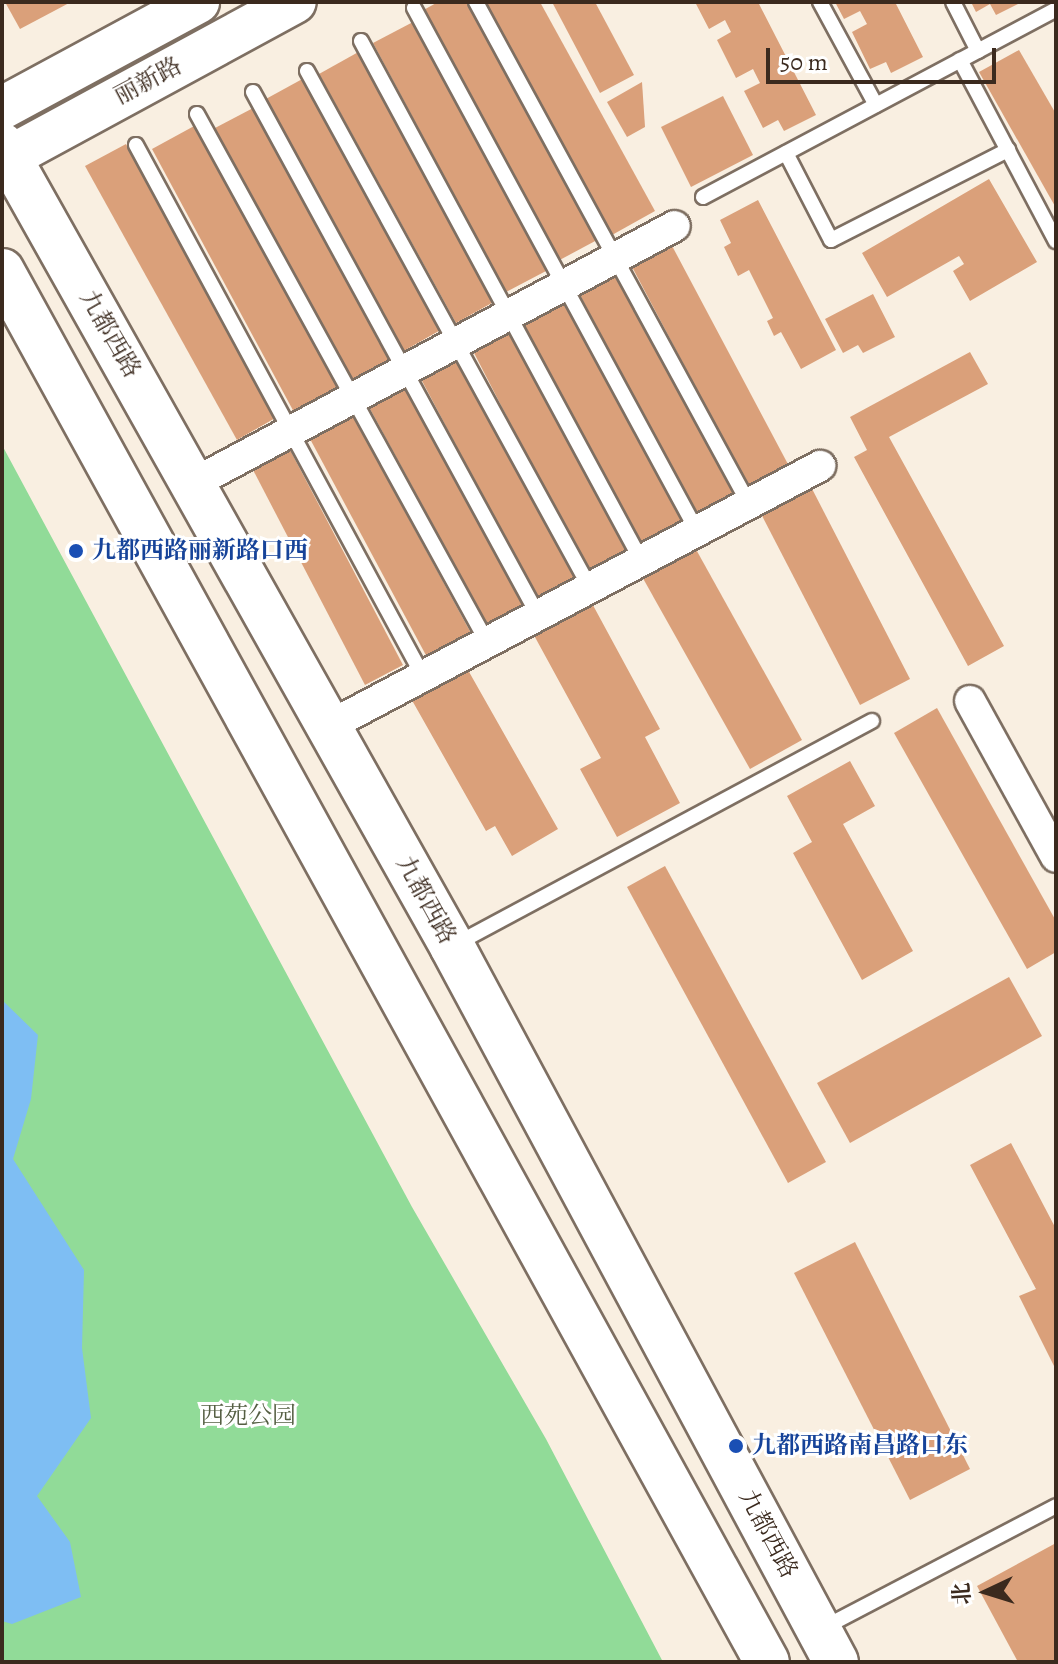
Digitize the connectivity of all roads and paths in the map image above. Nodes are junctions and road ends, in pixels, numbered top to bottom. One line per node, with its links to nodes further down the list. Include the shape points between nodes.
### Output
1 (198, 2): 14 (main road, 丽新路)
2 (295, 2): 19 (main road, 丽新路)
3 (476, 2): 23 (lane)
4 (820, 2): 13 (lane)
5 (953, 2): 9 (lane)
6 (414, 8): 25 (lane)
7 (1056, 9): 9 (lane)
8 (361, 41): 26 (lane)
9 (978, 51): 10 (lane)
10 (960, 60): 13 (lane); 17 (lane)
11 (307, 71): 27 (lane)
12 (253, 92): 28 (lane)
13 (876, 105): 18 (lane)
14 (2, 108)
15 (197, 114): 29 (lane)
16 (136, 145): 30 (lane)
17 (1008, 150): 18 (lane, via 831,240); 22 (lane)
18 (786, 153): 20 (lane)
19 (4, 154): 32 (main road, 九都西路)
20 (703, 197)
21 (675, 226): 23 (street)
22 (1056, 241)
23 (615, 258): 25 (street); 33 (lane)
24 (2, 271): 47 (main road)
25 (566, 284): 26 (street); 34 (lane)
26 (509, 314): 27 (street); 35 (lane)
27 (456, 343): 28 (street); 36 (lane)
28 (406, 370): 29 (street); 37 (lane)
29 (353, 397): 30 (street); 38 (lane)
30 (291, 431): 32 (street); 39 (lane)
31 (820, 466): 33 (street)
32 (194, 483): 42 (main road, 九都西路)
33 (749, 504): 34 (street)
34 (697, 531): 35 (street)
35 (641, 560): 36 (street)
36 (590, 588): 37 (street)
37 (538, 615): 38 (street)
38 (487, 642): 39 (street)
39 (423, 676): 42 (street)
40 (970, 701): 43 (street)
41 (872, 721): 44 (lane)
42 (329, 726): 44 (main road, 九都西路)
43 (1056, 857)
44 (452, 946): 46 (main road, 九都西路)
45 (1056, 1506): 46 (lane)
46 (828, 1646)
47 (767, 1662)

